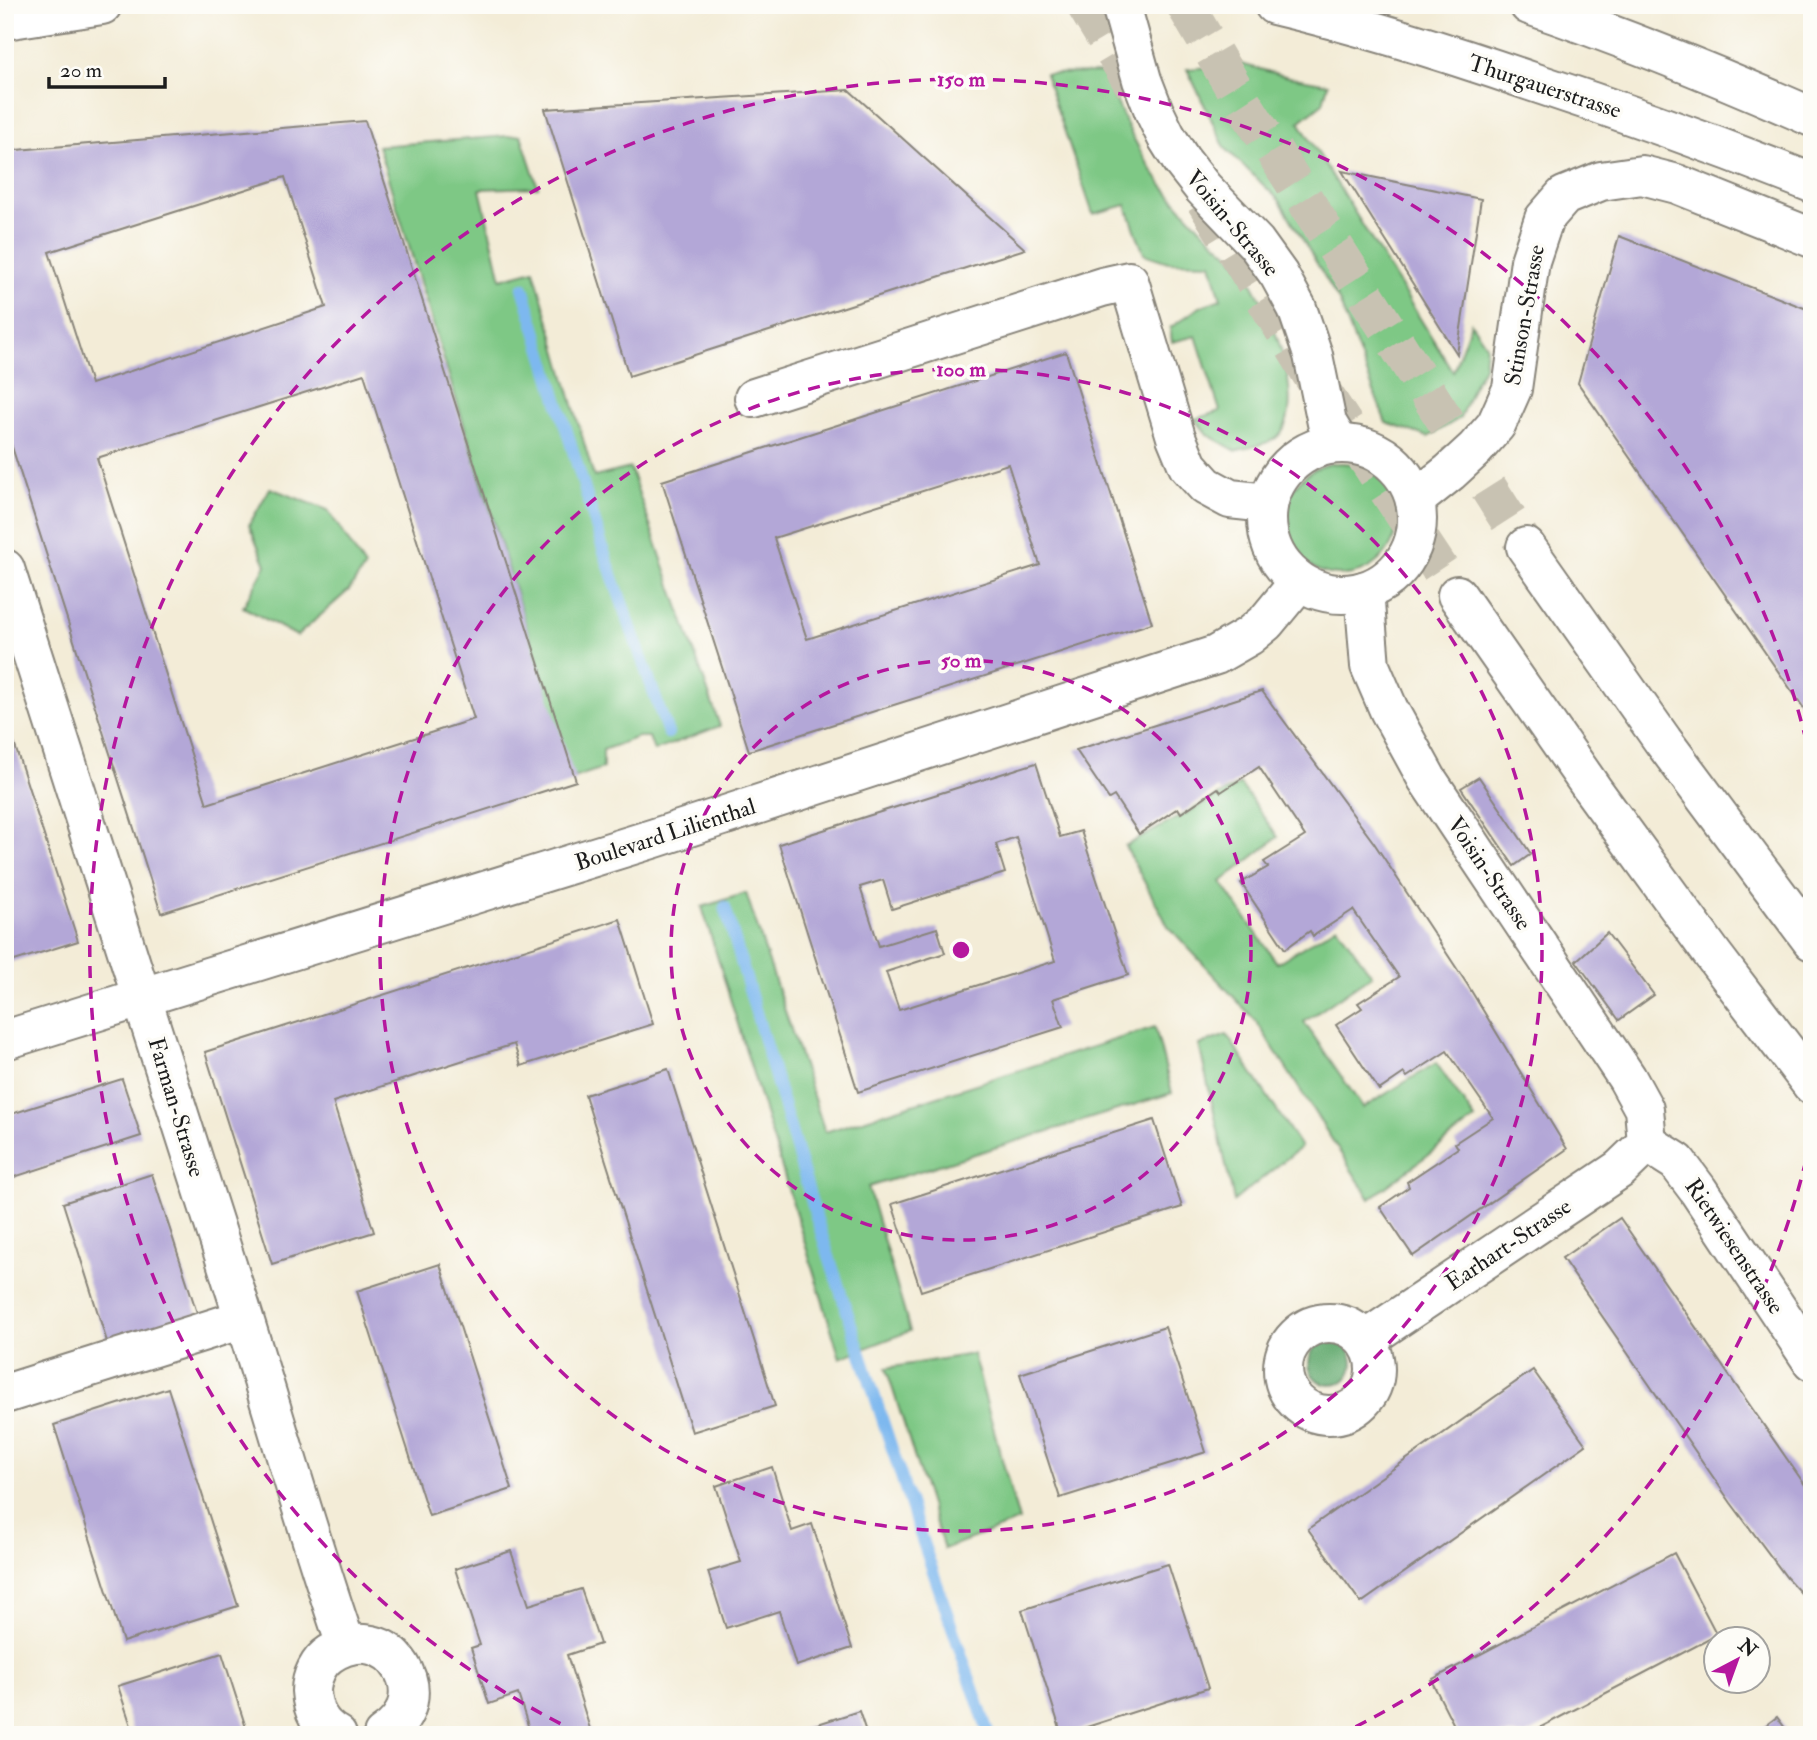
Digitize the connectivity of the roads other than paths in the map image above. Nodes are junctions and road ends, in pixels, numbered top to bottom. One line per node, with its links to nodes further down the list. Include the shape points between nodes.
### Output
1 (102, 5): 5 (main road)
2 (1121, 5): 10 (main road, Voisin-Strasse, via 1142,80 1166,136 1203,188 1256,243 1297,308 1313,355 1327,423)
3 (1274, 5): 7 (main road, Thurgauerstrasse, via 1494,68)
4 (1530, 5): 6 (main road)
5 (5, 20)
6 (1812, 117)
7 (1812, 183)
8 (1812, 238): 11 (main road, Stinson-Strasse, via 1677,184 1642,175 1601,181 1564,196 1544,219 1530,261 1512,389 1496,425)
9 (754, 398): 12 (main road, via 1129,281 1188,466 1206,486 1230,499)
10 (1339, 443): 11 (main road, via 1364,447 1387,458 1405,477); 12 (main road, via 1314,448 1293,461 1277,479)
11 (1415, 500): 16 (main road, via 1417,529 1408,556 1389,578)
12 (1267, 503): 15 (main road, via 1267,532 1278,560)
13 (1526, 547): 18 (main road)
14 (5, 569): 19 (main road, Farman-Strasse)
15 (1299, 582): 16 (main road, via 1320,591); 19 (main road, Boulevard Lilienthal, via 1266,622 1216,655)
16 (1364, 591): 22 (main road, Voisin-Strasse, via 1370,666 1383,698 1427,779 1627,1078 1644,1110)
17 (1457, 595): 21 (main road, via 1593,790)
18 (1812, 941)
19 (143, 998): 20 (main road, Boulevard Lilienthal); 23 (main road, Farman-Strasse)
20 (5, 1040)
21 (1812, 1085)
22 (1647, 1143): 24 (main road, Earhart-Strasse, via 1620,1169); 25 (main road, Rietwiesenstrasse, via 1677,1162)
23 (243, 1319): 26 (main road); 27 (main road, Farman-Strasse)
24 (1365, 1340)
25 (1812, 1361)
26 (5, 1394)
27 (346, 1645): 28 (main road, via 327,1656 311,1686 319,1719); 29 (main road, via 379,1647 404,1670 409,1699 404,1715)
28 (337, 1735)
29 (383, 1735)

